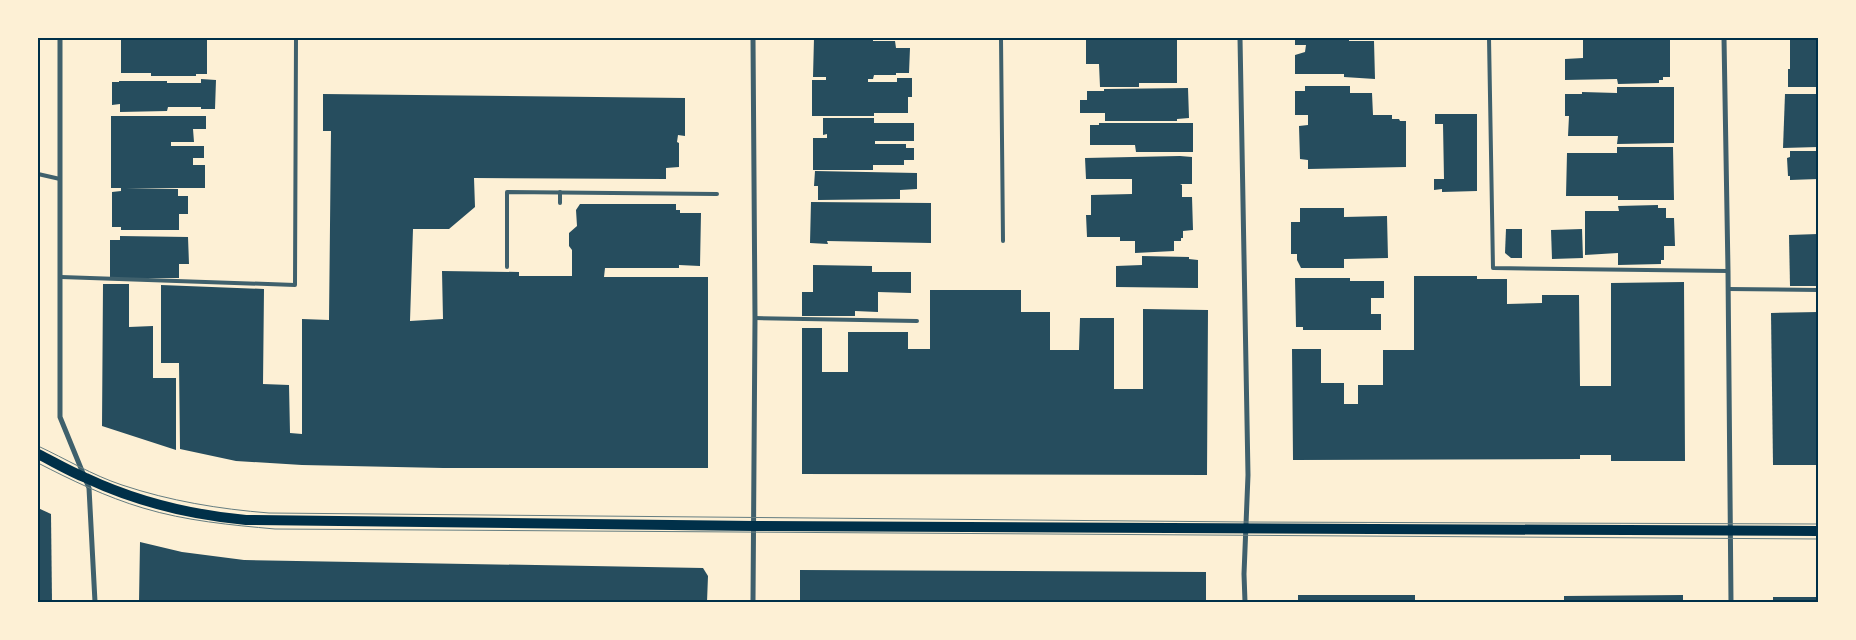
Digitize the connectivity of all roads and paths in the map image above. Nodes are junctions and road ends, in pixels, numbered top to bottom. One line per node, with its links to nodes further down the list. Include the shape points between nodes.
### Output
1 (60, 38): 9 (street)
2 (296, 38): 16 (lane, via 294,285)
3 (753, 38): 19 (street)
4 (1001, 38): 13 (lane)
5 (1240, 38): 24 (street, via 1248,475)
6 (1489, 38): 15 (lane, via 1493,268)
7 (1724, 38): 15 (street)
8 (38, 174): 9 (lane)
9 (60, 179): 16 (street)
10 (560, 192): 11 (lane); 12 (lane); 14 (lane, via 507,192)
11 (717, 194)
12 (560, 203)
13 (1003, 241)
14 (507, 267)
15 (1728, 271): 17 (street)
16 (61, 277): 22 (street, via 60,416)
17 (1728, 289): 18 (lane); 25 (street)
18 (1818, 290)
19 (755, 318): 20 (lane); 23 (street)
20 (917, 321)
21 (38, 454): 22 (main road)
22 (86, 479): 23 (main road, via 157,504 246,520); 27 (street, via 92,523)
23 (754, 526): 24 (main road); 28 (street)
24 (1246, 530): 25 (main road); 29 (street)
25 (1731, 530): 26 (main road); 30 (street)
26 (1818, 531)
27 (95, 602)
28 (753, 602)
29 (1245, 602)
30 (1731, 602)

